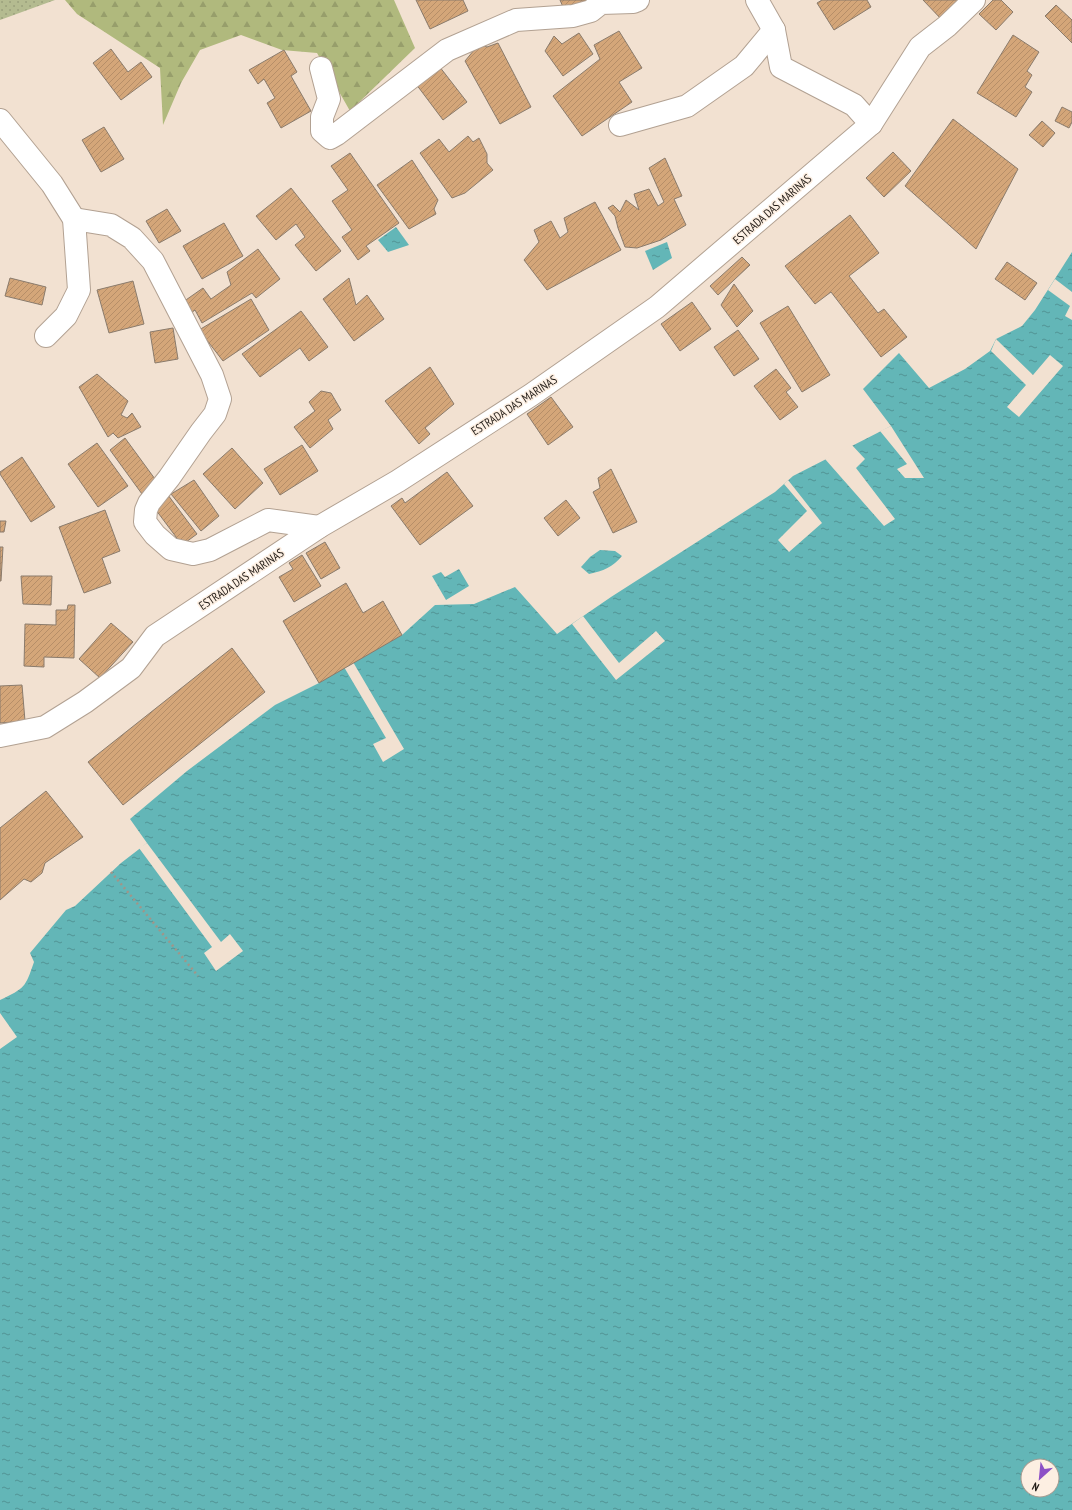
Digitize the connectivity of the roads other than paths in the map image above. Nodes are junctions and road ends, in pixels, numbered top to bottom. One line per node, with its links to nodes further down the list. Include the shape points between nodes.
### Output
1 (638, 0): 5 (street, via 601,3 591,11 573,16 516,20 447,50 330,138 322,131 322,117 329,99)
2 (757, 0): 4 (street)
3 (974, 0): 8 (street, ESTRADA DAS MARINAS, via 920,47)
4 (774, 30): 7 (street, via 744,66 687,106); 8 (street, via 781,66 854,105)
5 (321, 68)
6 (0, 120): 9 (street, via 52,184)
7 (620, 124)
8 (871, 124): 11 (street, ESTRADA DAS MARINAS, via 657,307 531,395 398,481)
9 (74, 219): 10 (street, via 79,290 66,316); 11 (street, via 111,225 132,238 153,261 212,375 220,399 216,414 149,503 145,522 155,535 171,549 193,554 210,550 268,520)
10 (46, 336)
11 (319, 527): 12 (street, ESTRADA DAS MARINAS, via 155,636 132,668 85,702 45,727)
12 (0, 736)

